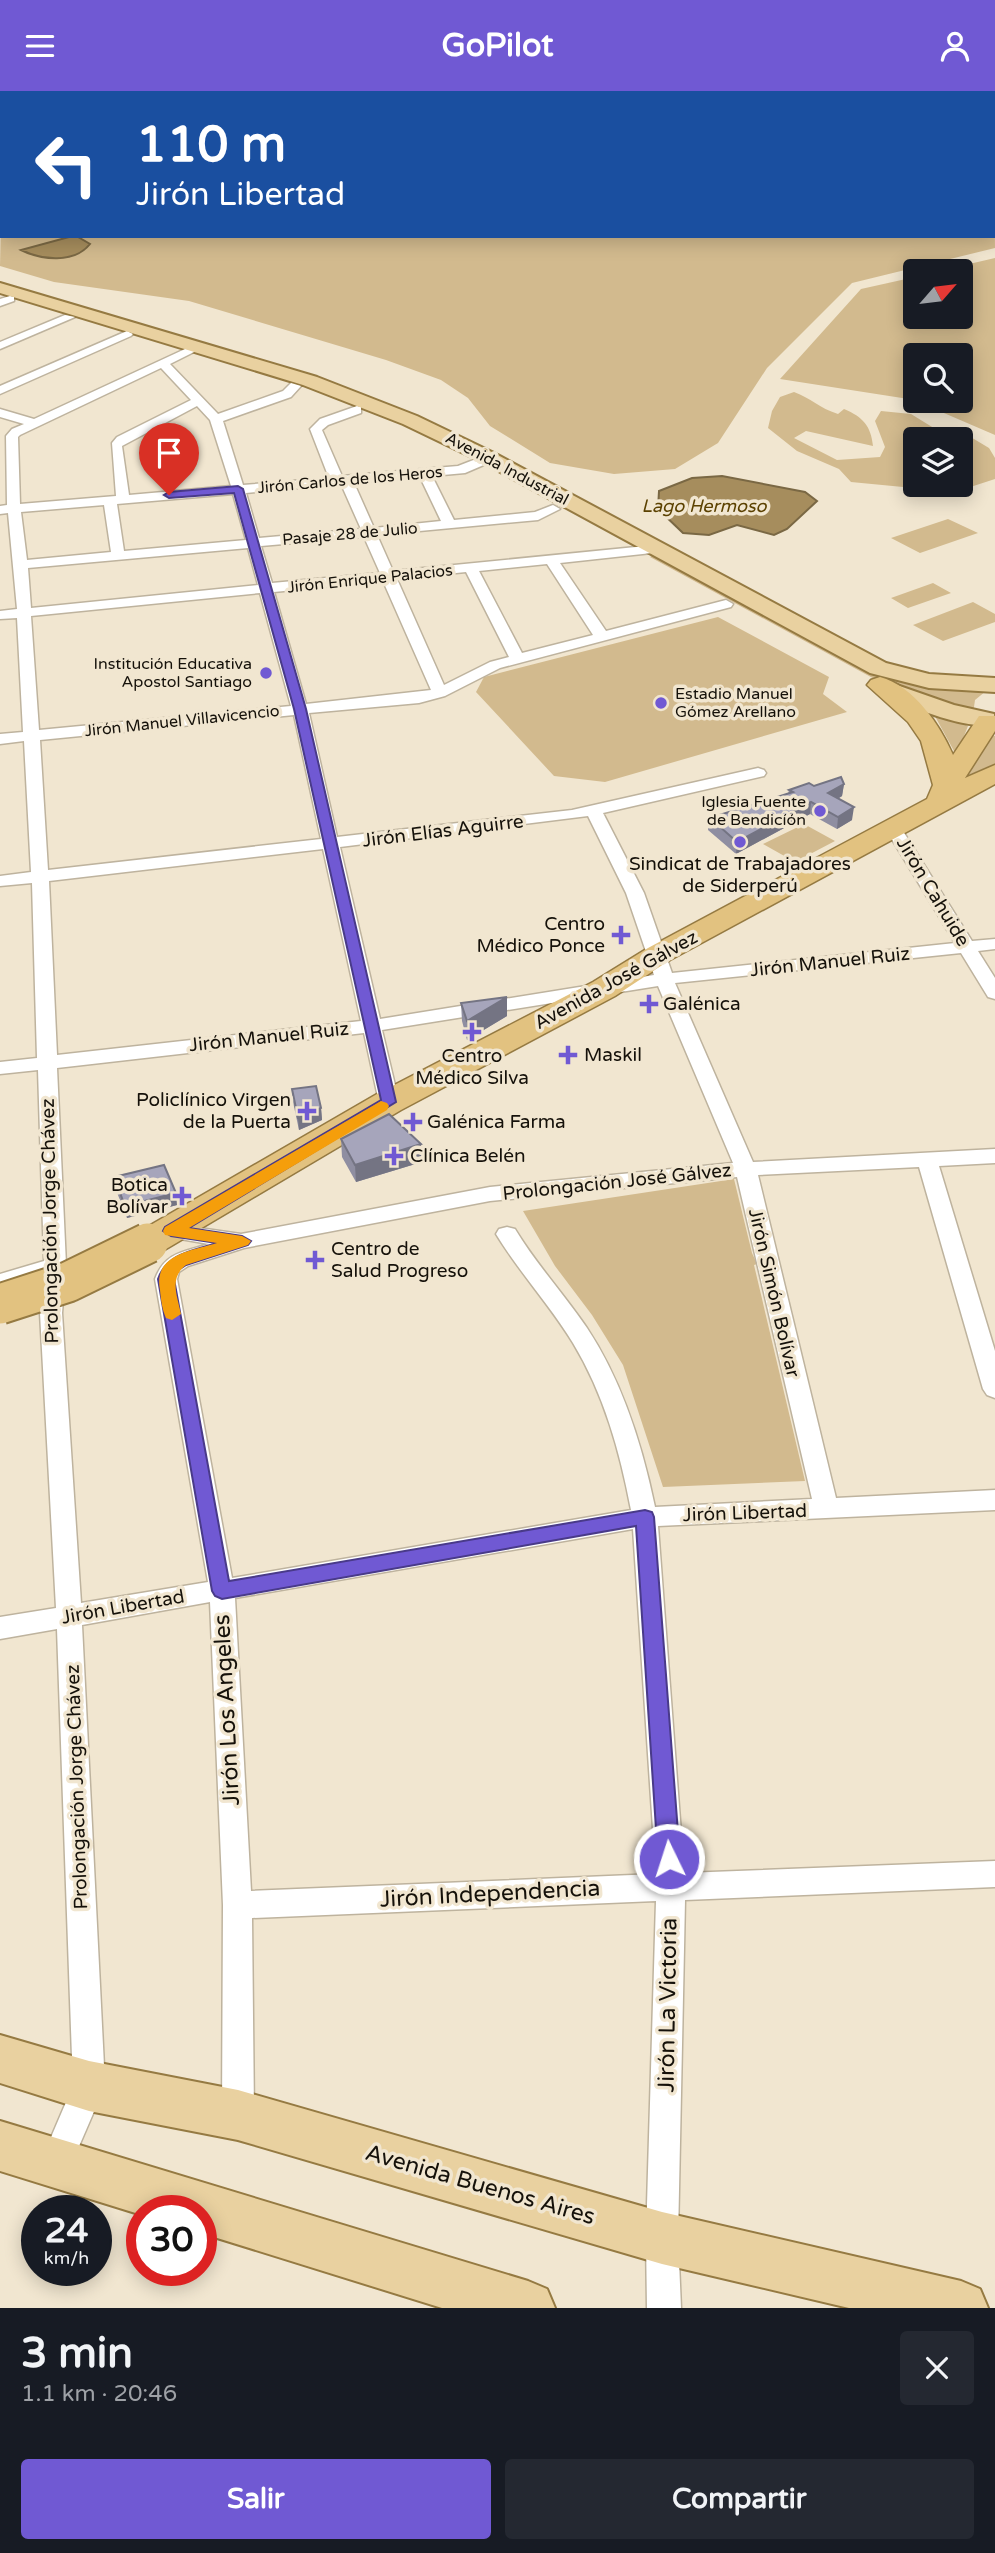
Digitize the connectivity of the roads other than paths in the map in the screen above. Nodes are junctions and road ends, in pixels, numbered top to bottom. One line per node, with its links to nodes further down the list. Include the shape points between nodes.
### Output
1 (2, 297): 2 (main road, Avenida Industrial); 5 (main road, Avenida Industrial)
2 (69, 317): 3 (main road, Avenida Industrial); 4 (street)
3 (127, 334): 5 (main road, Avenida Industrial); 8 (street)
4 (0, 346)
5 (192, 349): 6 (street, Prolongación Jorge Chávez); 9 (main road, Avenida Industrial); 16 (main road, Avenida Industrial, via 366,401)
6 (163, 363): 11 (street); 15 (street, Prolongación Jorge Chávez)
7 (13, 374): 8 (street)
8 (26, 378): 10 (street)
9 (295, 386): 12 (main road, Avenida Industrial); 14 (street, via 286,394)
10 (0, 390)
11 (197, 402): 14 (street); 20 (street, via 116,446)
12 (357, 410): 16 (main road, Avenida Industrial); 18 (street, via 316,429)
13 (0, 413): 15 (street)
14 (216, 419): 19 (street)
15 (34, 423): 22 (street, Prolongación Jorge Chávez, via 12,436)
16 (481, 461): 17 (street, Jirón Carlos de los Heros, via 460,470); 21 (main road, Avenida Industrial); 26 (main road, Avenida Industrial)
17 (424, 473): 18 (street, Jirón Carlos de los Heros); 23 (street)
18 (342, 480): 19 (street, Jirón Carlos de los Heros); 24 (street)
19 (238, 489): 20 (street, Jirón Carlos de los Heros); 25 (street)
20 (116, 500): 22 (street, Jirón Carlos de los Heros); 28 (street)
21 (553, 509): 23 (street, Pasaje 28 de Julio, via 538,516); 27 (main road, Avenida Industrial)
22 (7, 510): 30 (street, Prolongación Jorge Chávez)
23 (450, 525): 24 (street, Pasaje 28 de Julio)
24 (369, 531): 25 (street, Pasaje 28 de Julio); 32 (street)
25 (254, 543): 28 (street, Pasaje 28 de Julio); 33 (street)
26 (656, 549): 27 (street, Jirón Enrique Palacios); 40 (main road, Avenida Industrial, via 878,668 929,681)
27 (631, 552): 29 (street, Jirón Enrique Palacios); 34 (main road, Avenida Industrial)
28 (118, 556): 30 (street, Pasaje 28 de Julio)
29 (551, 560): 31 (street, Jirón Enrique Palacios); 37 (street)
30 (20, 565): 35 (street, Prolongación Jorge Chávez)
31 (471, 568): 32 (street, Jirón Enrique Palacios); 38 (street)
32 (389, 577): 33 (street, Jirón Enrique Palacios); 41 (street)
33 (268, 589): 35 (street, Jirón Enrique Palacios); 42 (street)
34 (726, 604): 37 (street, Jirón Manuel Villavicencio); 39 (main road, Avenida Industrial)
35 (23, 613): 36 (street, Jirón Enrique Palacios); 44 (street, Prolongación Jorge Chávez)
36 (0, 615)
37 (602, 637): 38 (street, Jirón Manuel Villavicencio)
38 (517, 658): 41 (street, Jirón Manuel Villavicencio, via 473,674)
39 (880, 685): 43 (main road, Avenida Industrial, via 916,701); 48 (highway, via 925,724 941,760)
40 (995, 685)
41 (440, 693): 42 (street, Jirón Manuel Villavicencio)
42 (300, 709): 44 (street, Jirón Manuel Villavicencio); 51 (street)
43 (991, 717): 48 (highway, Avenida José Gálvez)
44 (31, 736): 45 (street, Jirón Manuel Villavicencio); 52 (street, Prolongación Jorge Chávez)
45 (0, 739)
46 (758, 773): 49 (street, Jirón Elías Aguirre)
47 (995, 773): 48 (highway, Avenida José Gálvez)
48 (940, 796): 50 (highway, Avenida José Gálvez)
49 (594, 812): 51 (street, Jirón Elías Aguirre); 56 (street, Jirón Simón Bolívar, via 607,832)
50 (893, 828): 55 (street, Jirón Cahuide); 56 (highway, Avenida José Gálvez)
51 (331, 845): 52 (street, Jirón Elías Aguirre); 59 (street)
52 (40, 877): 53 (street, Jirón Elías Aguirre); 60 (street, Prolongación Jorge Chávez)
53 (0, 881)
54 (995, 944): 55 (street, Jirón Manuel Ruiz)
55 (966, 948): 56 (street, Jirón Manuel Ruiz); 58 (street, Jirón Cahuide)
56 (662, 967): 57 (highway, Avenida José Gálvez); 65 (street, Jirón Simón Bolívar)
57 (604, 989): 59 (street, Jirón Manuel Ruiz); 62 (highway, Avenida José Gálvez)
58 (995, 993)
59 (371, 1026): 60 (street, Jirón Manuel Ruiz); 62 (street)
60 (46, 1063): 61 (street, Jirón Manuel Ruiz); 69 (street, Prolongación Jorge Chávez)
61 (0, 1068)
62 (389, 1102): 68 (highway, Avenida José Gálvez)
63 (995, 1156): 64 (street, Prolongación José Gálvez)
64 (927, 1159): 65 (street, Prolongación José Gálvez); 72 (street)
65 (746, 1169): 67 (street, Prolongación José Gálvez, via 489,1194); 74 (street, Jirón Simón Bolívar)
66 (508, 1234): 75 (street, Jirón La Victoria, via 598,1367 638,1476)
67 (242, 1241): 68 (street, Prolongación José Gálvez); 68 (street, Prolongación José Gálvez, via 180,1261)
68 (163, 1247): 71 (highway, Avenida José Gálvez, bridge); 76 (street, Jirón Los Angeles)
69 (55, 1265): 70 (street); 77 (street, Prolongación Jorge Chávez, via 51,1313)
70 (0, 1282)
71 (0, 1304)
72 (995, 1389)
73 (995, 1500): 74 (street, Jirón Libertad)
74 (827, 1509): 75 (street, Jirón Libertad)
75 (645, 1517): 76 (street, Jirón Libertad); 80 (street, Jirón La Victoria)
76 (222, 1591): 77 (street, Jirón Libertad); 81 (street, Jirón Los Angeles)
77 (69, 1616): 78 (street, Jirón Libertad); 83 (street, Prolongación Jorge Chávez)
78 (0, 1628)
79 (995, 1874): 80 (street, Jirón Independencia)
80 (671, 1885): 81 (street, Jirón Independencia); 87 (street, Jirón La Victoria)
81 (237, 1905): 84 (street, Jirón Los Angeles)
82 (0, 2059): 83 (main road, Avenida Buenos Aires)
83 (89, 2086): 84 (main road, Avenida Buenos Aires); 86 (street, Prolongación Jorge Chávez)
84 (238, 2115): 87 (main road, Avenida Buenos Aires)
85 (0, 2146): 86 (main road)
86 (56, 2163): 88 (main road)
87 (662, 2238): 89 (street, Jirón La Victoria); 90 (main road, Avenida Buenos Aires)
88 (528, 2308)
89 (664, 2308)
90 (961, 2308)

